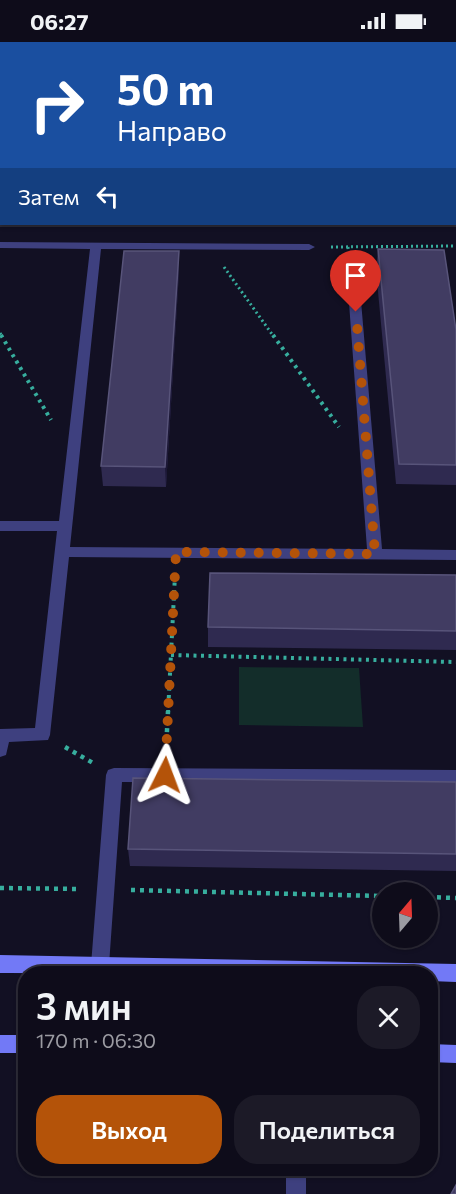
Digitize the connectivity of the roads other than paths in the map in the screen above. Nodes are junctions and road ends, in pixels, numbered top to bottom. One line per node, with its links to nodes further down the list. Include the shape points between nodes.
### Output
1 (0, 245): 2 (lane)
2 (96, 245): 3 (lane); 6 (lane)
3 (309, 247)
4 (354, 289): 8 (lane)
5 (0, 526): 6 (lane)
6 (65, 526): 7 (lane)
7 (62, 552): 8 (lane); 10 (lane, via 42,735 2,735)
8 (375, 554): 9 (lane)
9 (456, 555)
10 (0, 750)
11 (456, 777): 13 (lane, via 114,775)
12 (0, 963): 13 (main road)
13 (100, 965): 14 (main road)
14 (144, 966)
15 (438, 973): 16 (main road)
16 (456, 973)
17 (0, 1044): 18 (main road)
18 (18, 1044)
19 (438, 1053): 20 (main road)
20 (456, 1054)
21 (296, 1176): 22 (lane)
22 (296, 1194)

